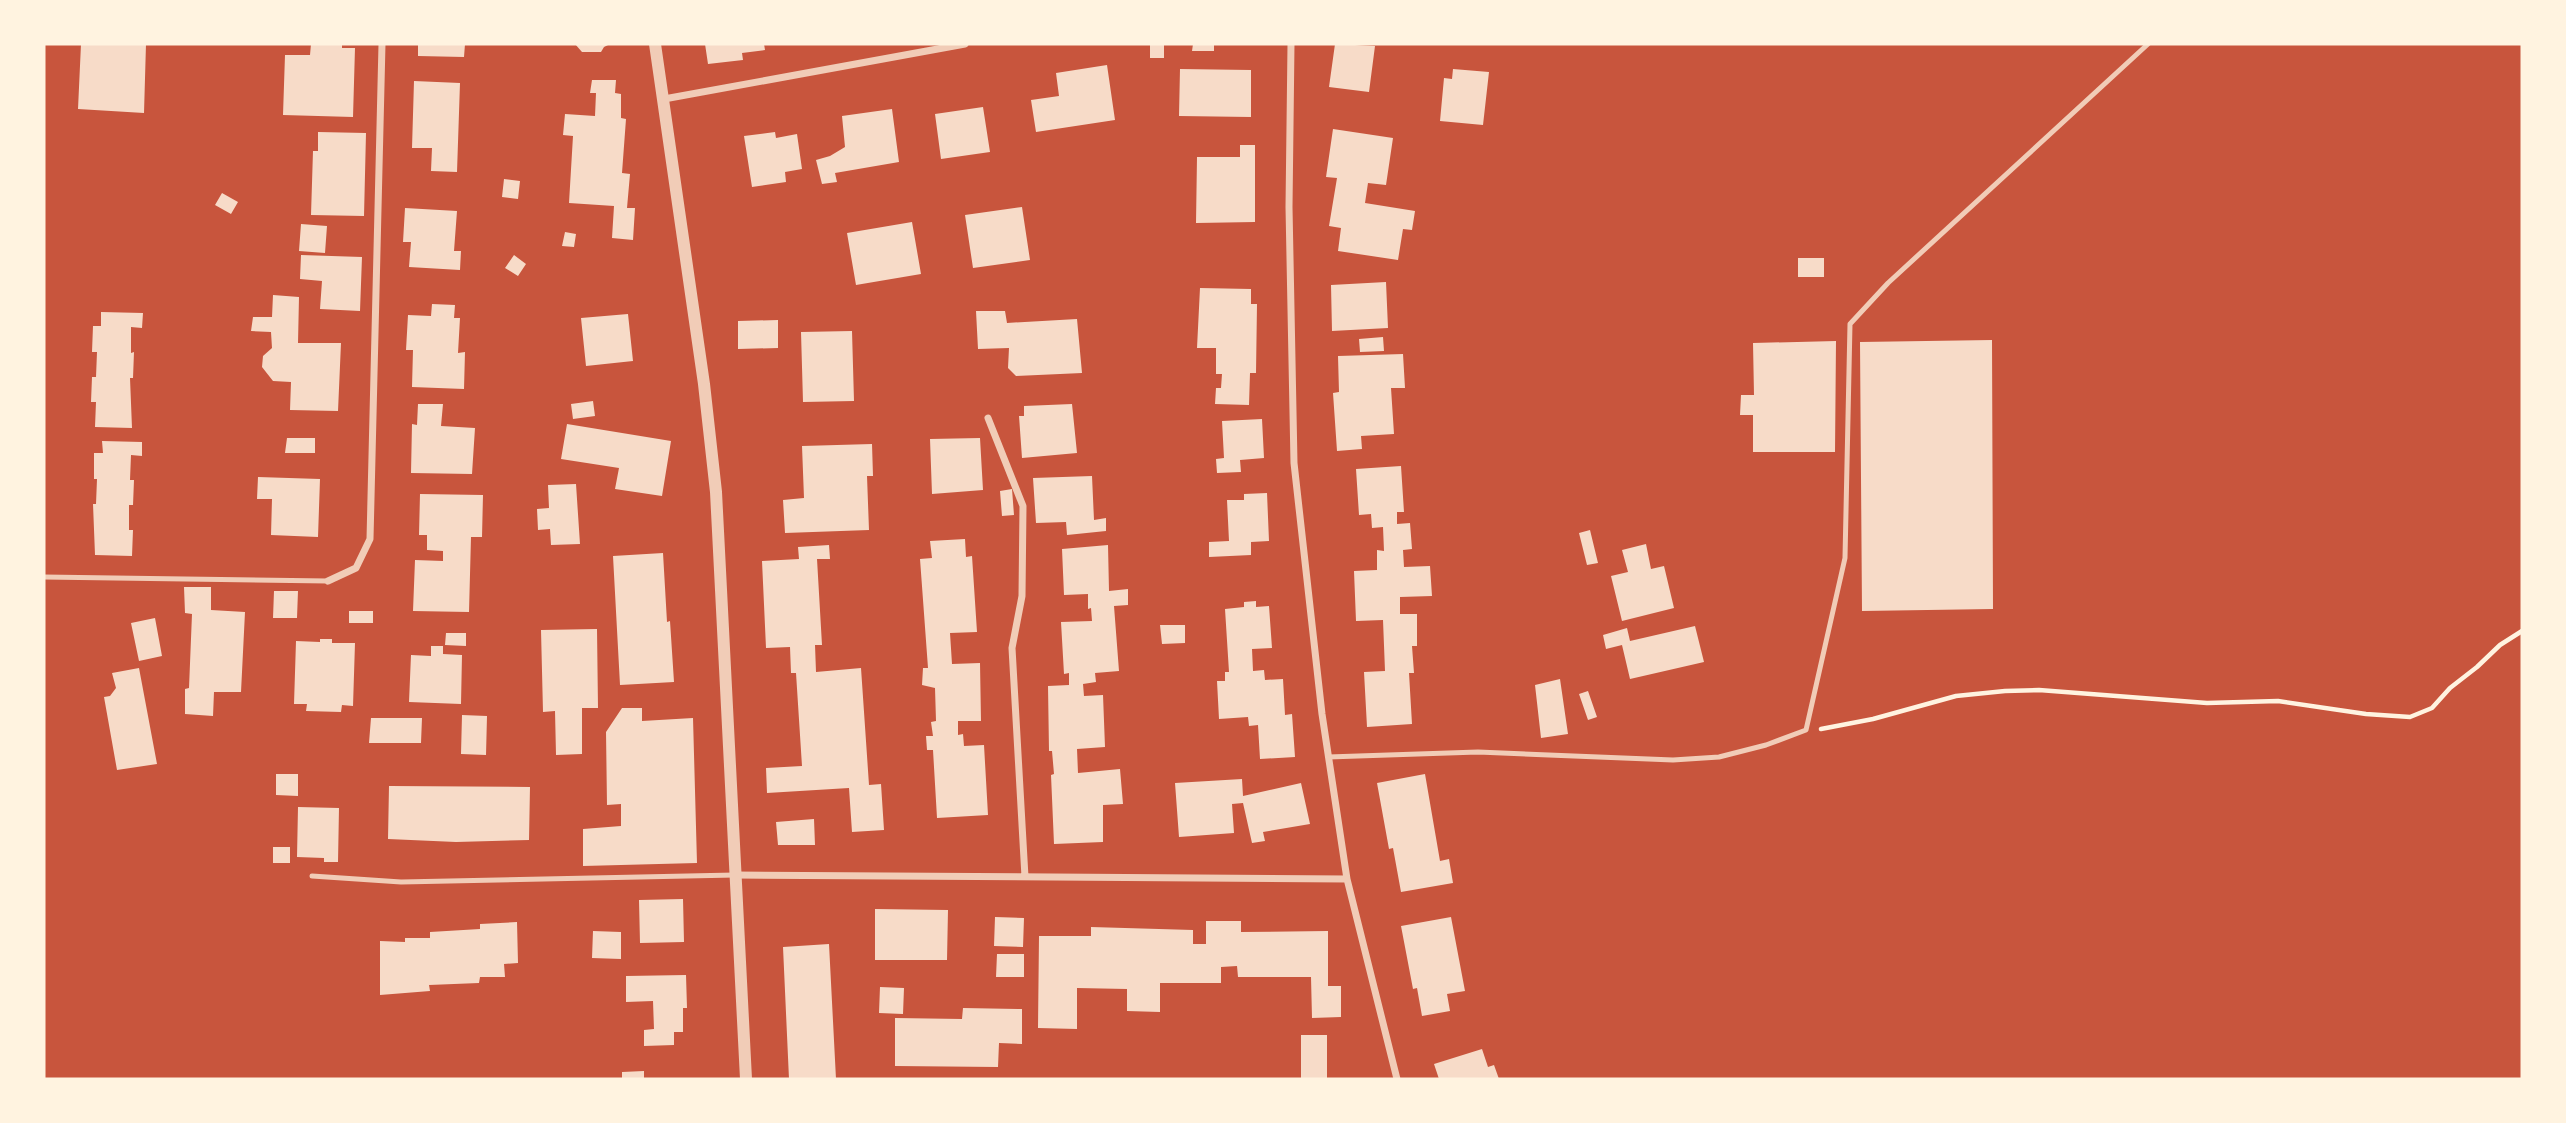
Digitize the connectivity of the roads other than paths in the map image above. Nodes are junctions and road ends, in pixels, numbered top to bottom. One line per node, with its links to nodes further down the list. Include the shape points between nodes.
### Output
1 (382, 44): 9 (street, via 370,539 356,568)
2 (655, 44): 6 (street)
3 (965, 44): 6 (street)
4 (1291, 44): 10 (street, via 1294,463)
5 (2148, 44): 10 (lane, via 1850,324 1845,558 1806,730 1719,757 1673,760 1478,752)
6 (664, 99): 11 (street, via 716,492)
7 (988, 418): 13 (street, via 1023,506 1022,596 1012,648)
8 (44, 577): 9 (lane)
9 (328, 581)
10 (1328, 757): 14 (street)
11 (735, 875): 12 (lane, via 401,882); 13 (street); 15 (street)
12 (312, 876)
13 (1025, 877): 14 (street)
14 (1347, 879): 16 (street)
15 (746, 1079)
16 (1397, 1079)

